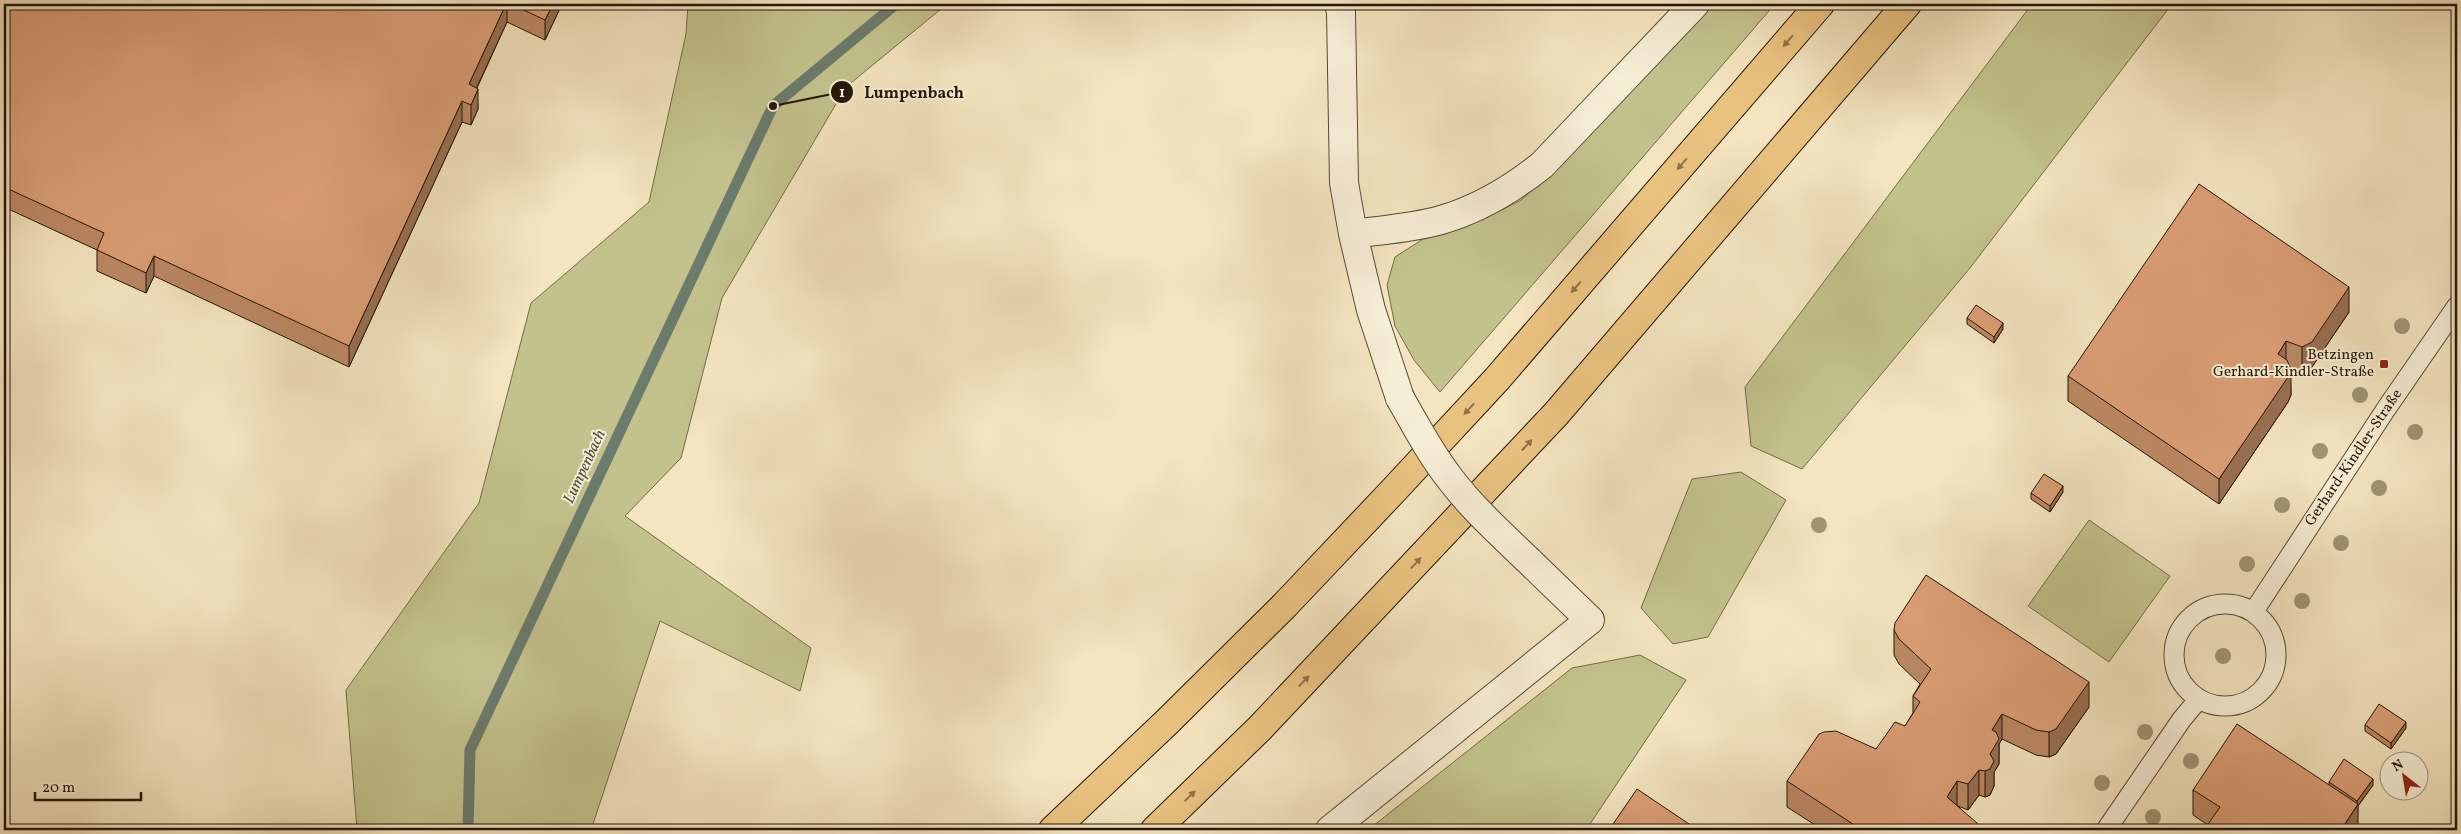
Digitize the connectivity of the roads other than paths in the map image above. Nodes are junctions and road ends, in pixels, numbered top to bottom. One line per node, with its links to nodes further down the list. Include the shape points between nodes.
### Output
1 (1339, 4): 5 (street, via 1342,12 1344,183)
2 (1695, 4): 5 (street, via 1542,166 1514,188 1440,220)
3 (1820, 4): 9 (highway, one-way to 9, via 1497,379 1285,605)
4 (1907, 4): 10 (highway, one-way to 4, via 1260,728 1556,414)
5 (1353, 234): 11 (street, bridge, via 1371,310 1400,398 1425,443 1450,480 1486,520 1590,620)
6 (2457, 306): 7 (lane, Gerhard-Kindler-Straße)
7 (2254, 611): 8 (lane, via 2271,633 2276,652 2273,672 2263,690 2247,702 2228,707); 8 (lane, via 2222,604 2202,609 2186,621 2176,638 2173,658 2178,678)
8 (2198, 700): 12 (lane)
9 (1053, 830)
10 (1155, 830)
11 (1330, 830)
12 (2106, 830)

